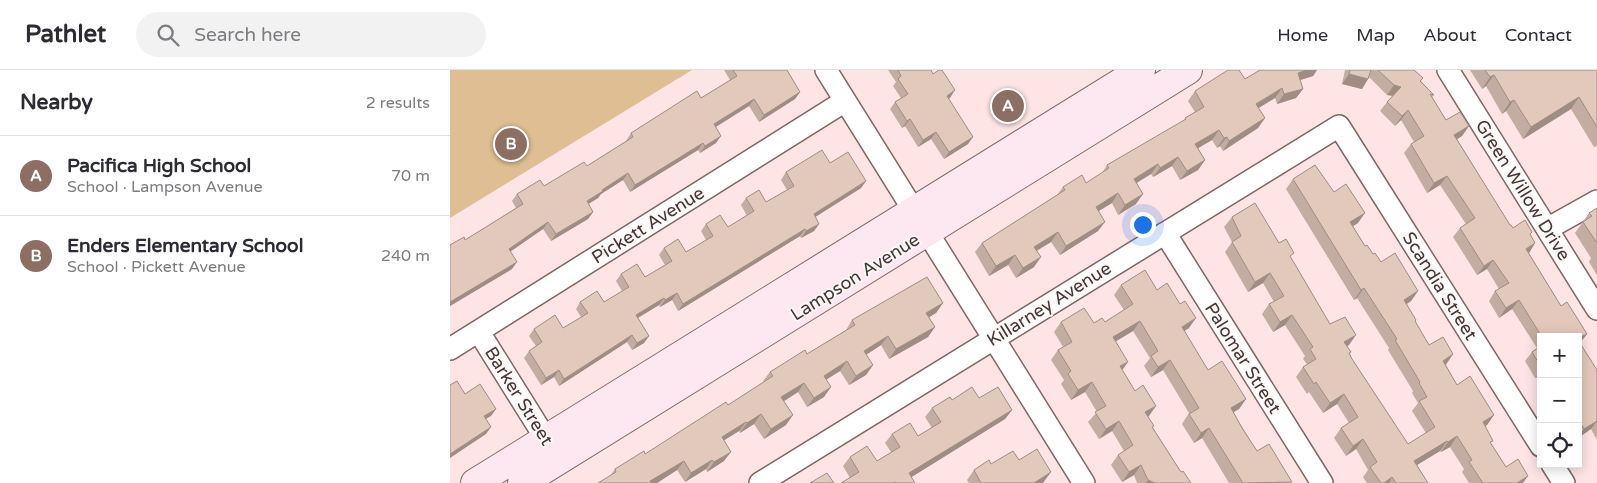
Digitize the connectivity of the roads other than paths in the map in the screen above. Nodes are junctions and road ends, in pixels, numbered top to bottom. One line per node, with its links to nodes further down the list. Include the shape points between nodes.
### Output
1 (826, 70): 5 (street)
2 (1141, 70): 8 (main road, Lampson Avenue)
3 (1188, 70): 8 (main road, Lampson Avenue)
4 (1448, 70): 9 (street, Green Willow Drive)
5 (845, 101): 8 (street); 12 (street, Pickett Avenue)
6 (1339, 126): 10 (street, Killarney Avenue); 15 (street, Scandia Street)
7 (1597, 201): 9 (street)
8 (921, 222): 13 (street); 16 (main road, Lampson Avenue)
9 (1547, 229): 11 (street, Green Willow Drive)
10 (1165, 233): 13 (street, Killarney Avenue); 22 (street, Palomar Street)
11 (1597, 309)
12 (479, 332): 14 (street, Pickett Avenue); 16 (street, Barker Street)
13 (994, 338): 20 (street, Killarney Avenue); 21 (street)
14 (450, 349)
15 (1537, 440)
16 (552, 450): 18 (main road, Lampson Avenue); 19 (main road, Lampson Avenue)
17 (1555, 468): 23 (street)
18 (475, 483)
19 (522, 483)
20 (760, 483)
21 (1084, 483)
22 (1322, 483)
23 (1564, 483)

